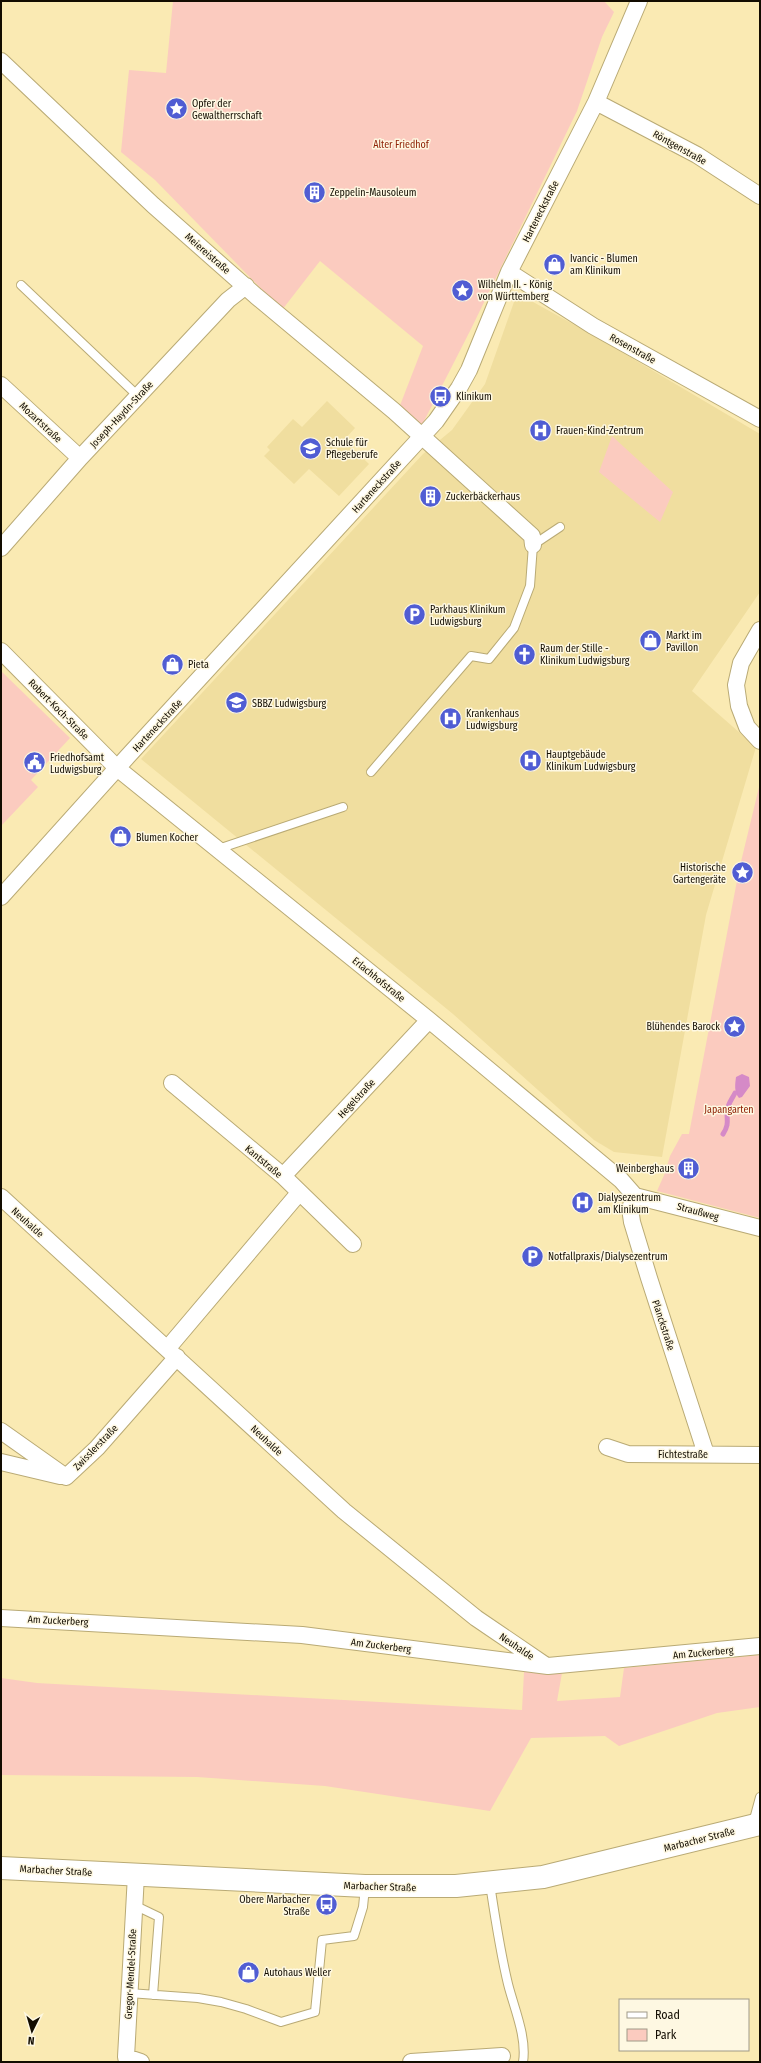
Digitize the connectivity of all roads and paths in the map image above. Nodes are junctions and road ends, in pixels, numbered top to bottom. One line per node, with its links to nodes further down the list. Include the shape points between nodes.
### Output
1 (639, 1): 3 (street, Harteneckstraße)
2 (1, 62): 7 (street, Meiereistraße, via 153,205)
3 (596, 102): 4 (street, Röntgenstraße, via 697,155); 5 (street, Harteneckstraße)
4 (760, 196)
5 (509, 272): 10 (street, Rosenstraße, via 593,326); 11 (street, Harteneckstraße, via 469,370 436,421)
6 (21, 285): 9 (lane)
7 (246, 286): 9 (street, Joseph-Haydn-Straße, via 228,300); 11 (street, Meiereistraße, via 394,411)
8 (1, 385): 12 (street, Mozartstraße)
9 (138, 396): 12 (street, Joseph-Haydn-Straße)
10 (760, 419)
11 (421, 437): 14 (street, Meiereistraße, via 532,536); 19 (street, Harteneckstraße)
12 (80, 458): 15 (street, Joseph-Haydn-Straße)
13 (560, 527): 14 (lane)
14 (533, 544): 20 (lane, via 530,586 514,628 489,659 471,656)
15 (1, 548)
16 (760, 630): 18 (street, via 740,663 736,685 739,706 747,727)
17 (1, 651): 19 (street, Robert-Koch-Straße)
18 (760, 741)
19 (117, 768): 22 (street, Erlachhofstraße); 23 (street, Harteneckstraße)
20 (371, 772)
21 (343, 807): 22 (lane)
22 (218, 849): 24 (street, Erlachhofstraße)
23 (1, 897)
24 (429, 1020): 26 (street, Hegelstraße); 28 (street, Erlachhofstraße, via 621,1180)
25 (172, 1083): 26 (street, Kantstraße)
26 (283, 1176): 27 (street, Kantstraße)
27 (299, 1193): 31 (street, Kantstraße); 32 (street)
28 (635, 1196): 30 (street, Straußweg); 35 (street, Planckstraße, via 630,1208 632,1222)
29 (1, 1197): 32 (street, Neuhalde)
30 (760, 1228)
31 (353, 1244)
32 (172, 1353): 38 (street, Zwisslerstraße, via 97,1448); 41 (street, Neuhalde, via 344,1511 476,1618)
33 (1, 1431): 38 (street, Zwisslerstraße)
34 (607, 1447): 35 (street, Fichtestraße, via 628,1454)
35 (706, 1454): 36 (street, Fichtestraße)
36 (760, 1455)
37 (1, 1462): 38 (street)
38 (66, 1477)
39 (1, 1618): 41 (street, Am Zuckerberg, via 302,1635)
40 (760, 1646): 41 (street, Am Zuckerberg)
41 (548, 1666)
42 (760, 1797): 43 (lane, Marbacher Straße)
43 (756, 1825): 46 (main road, Marbacher Straße, via 550,1876)
44 (1, 1868): 45 (main road, Marbacher Straße)
45 (136, 1875): 47 (main road, Marbacher Straße); 48 (street, Gregor-Mendel-Straße)
46 (490, 1884): 47 (main road, Marbacher Straße, via 410,1888); 54 (lane, via 508,1983 525,2053)
47 (365, 1886): 50 (lane, via 363,1907 354,1936 322,1940 315,2012 281,2022 221,2002)
48 (134, 1905): 49 (street, Gregor-Mendel-Straße); 50 (lane, via 159,1917)
49 (129, 1993): 50 (lane); 52 (street, Gregor-Mendel-Straße, via 126,2057)
50 (154, 1995)
51 (504, 2059): 53 (street)
52 (141, 2062)
53 (411, 2062)
54 (523, 2062)

